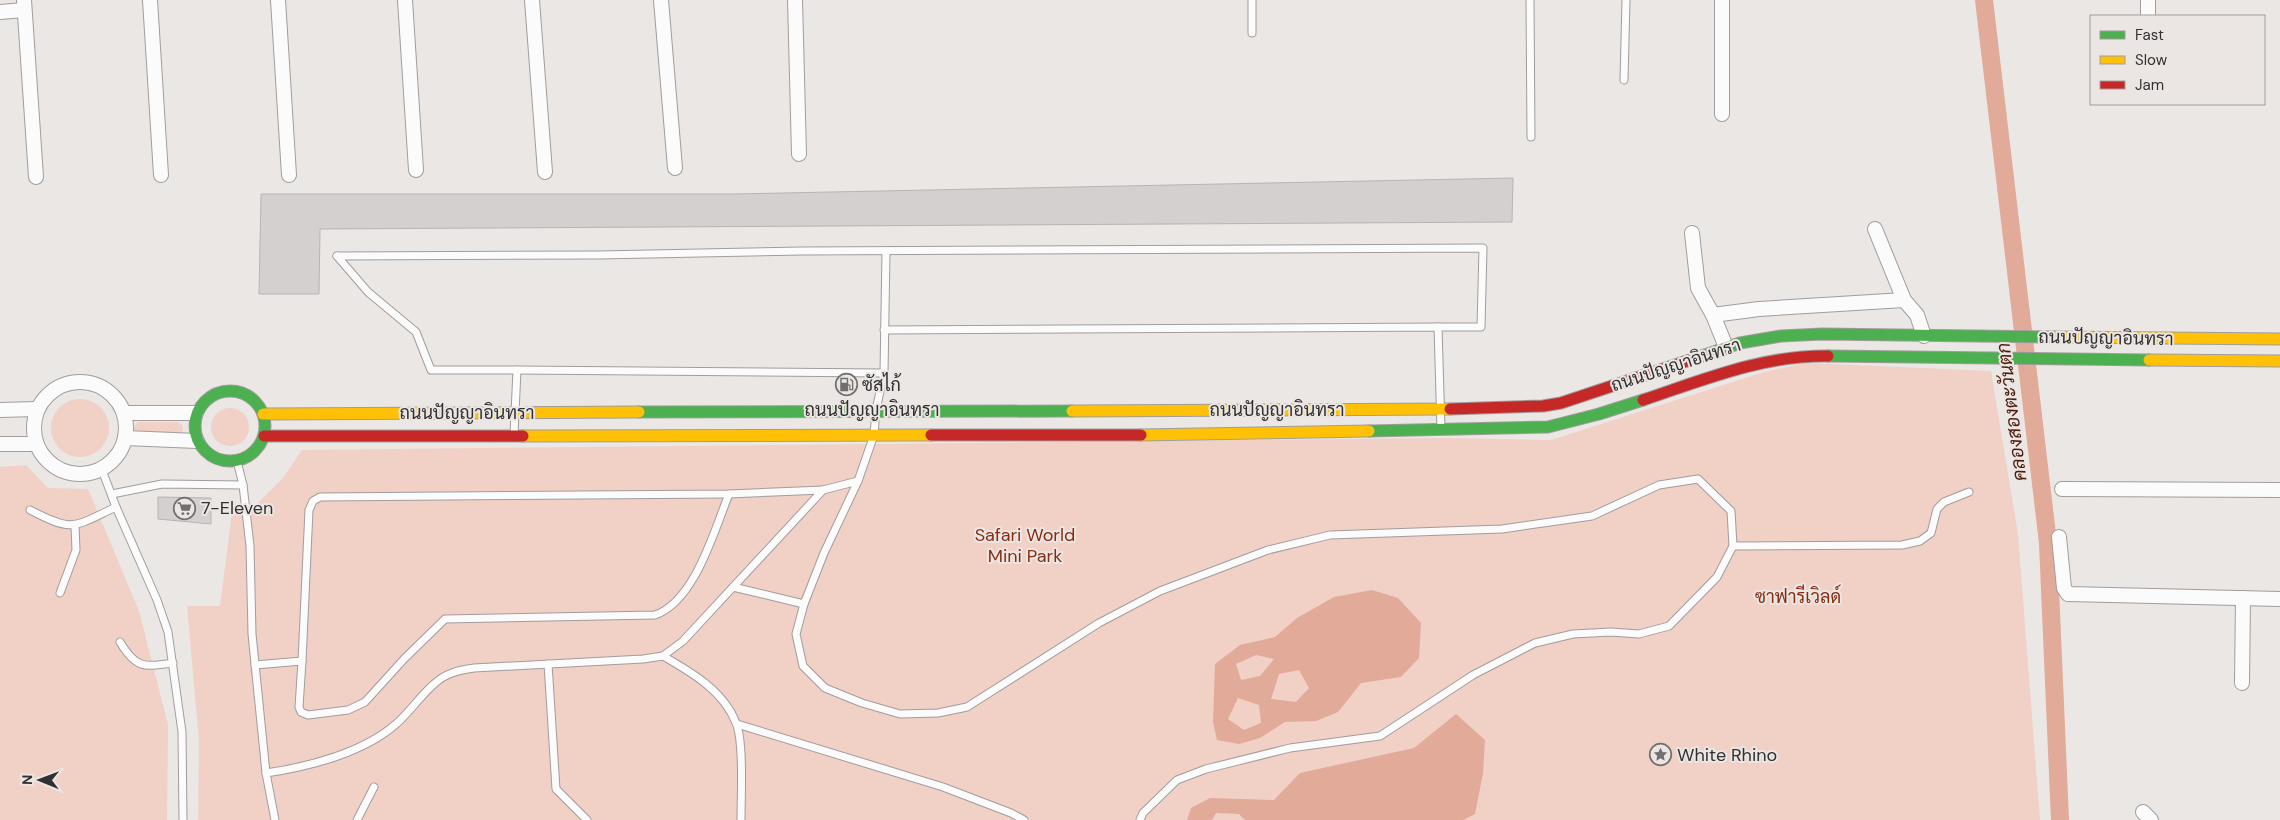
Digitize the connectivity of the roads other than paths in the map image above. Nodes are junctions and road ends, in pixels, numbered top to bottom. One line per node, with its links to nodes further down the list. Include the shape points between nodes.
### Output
1 (150, 0): 23 (street)
2 (278, 0): 24 (street)
3 (405, 0): 21 (street)
4 (532, 0): 22 (street)
5 (661, 0): 20 (street)
6 (795, 0): 19 (street)
7 (1252, 0): 15 (lane)
8 (1530, 0): 18 (lane)
9 (1626, 0): 16 (lane)
10 (1722, 0): 17 (street)
11 (2148, 0): 14 (street)
12 (24, 5): 13 (street); 25 (street)
13 (0, 12)
14 (2148, 15)
15 (1252, 33)
16 (1624, 80)
17 (1722, 114)
18 (1531, 137)
19 (798, 154)
20 (675, 168)
21 (416, 170)
22 (545, 172)
23 (160, 174)
24 (289, 175)
25 (36, 177)
26 (1875, 229): 29 (street)
27 (1692, 233): 30 (street, via 1698,288)
28 (886, 251): 31 (lane, via 1483,248 1481,327); 32 (lane); 39 (lane, via 337,256 368,292 416,332 431,370)
29 (1904, 300): 30 (street, via 1806,305); 33 (street, via 1917,315)
30 (1713, 315): 36 (street)
31 (1438, 326): 32 (lane); 44 (lane)
32 (884, 330): 40 (lane)
33 (1924, 336): 34 (street, ถนนปัญญาอินทรา); 36 (street, ถนนปัญญาอินทรา, via 1781,336)
34 (2016, 336): 35 (street, ถนนปัญญาอินทรา); 37 (street)
35 (2280, 339)
36 (1726, 347): 44 (street, ถนนปัญญาอินทรา, via 1562,403)
37 (2016, 358): 38 (street, ถนนปัญญาอินทรา); 49 (street, ถนนปัญญาอินทรา, via 1812,356 1774,360 1548,427)
38 (2280, 361)
39 (517, 370): 40 (lane); 47 (lane)
40 (884, 373): 43 (lane)
41 (0, 410): 42 (street)
42 (37, 410): 45 (street, via 48,394 64,384 82,382 100,386 115,397); 56 (street, via 33,427)
43 (876, 410): 44 (street, ถนนปัญญาอินทรา); 47 (street, ถนนปัญญาอินทรา); 51 (lane)
44 (1440, 410): 49 (lane)
45 (124, 413): 46 (street); 53 (street)
46 (196, 413): 48 (street, via 204,400 231,390 250,397); 54 (street)
47 (514, 413): 48 (street, ถนนปัญญาอินทรา); 50 (lane)
48 (264, 414): 52 (street)
49 (1442, 431): 51 (street, ถนนปัญญาอินทรา)
50 (514, 435): 51 (street, ถนนปัญญาอินทรา); 52 (street, ถนนปัญญาอินทรา)
51 (874, 435): 59 (lane)
52 (264, 436): 57 (street, via 257,450)
53 (125, 438): 54 (street); 58 (street, via 117,456)
54 (197, 441): 57 (street, via 216,460)
55 (0, 444): 56 (street)
56 (36, 444): 58 (street, via 46,461 63,472 83,475)
57 (237, 461): 60 (lane)
58 (102, 470): 65 (lane)
59 (858, 481): 62 (lane); 76 (lane)
60 (243, 485): 65 (lane, via 162,484); 82 (lane, via 250,546)
61 (2062, 489): 63 (street)
62 (823, 490): 66 (lane); 72 (lane)
63 (2280, 490)
64 (1969, 492): 71 (lane, via 1937,508 1931,533 1920,541 1902,545)
65 (112, 494): 67 (lane)
66 (729, 494): 79 (lane, via 320,497 313,501 310,510); 79 (lane, via 697,574 670,607 655,615 445,619 365,702 348,710 308,715 301,712)
67 (116, 507): 69 (lane); 80 (lane, via 157,600)
68 (30, 510): 69 (lane, via 63,525)
69 (75, 526): 73 (lane, via 76,550)
70 (2058, 537): 74 (street, via 2064,588 2068,594)
71 (1732, 546): 76 (lane, via 1732,511 1698,479 1659,485 1592,516 1502,529 1330,535 1268,550 1160,591 1099,623 967,708 938,713 900,714 825,688 803,666 796,634); 93 (lane, via 1717,577 1669,626 1639,634 1573,634 1535,643 1473,675 1380,736 1290,748 1177,780 1143,813)
72 (732, 587): 76 (lane); 78 (lane, via 683,641)
73 (60, 593)
74 (2243, 598): 75 (street); 83 (street)
75 (2280, 599)
76 (804, 604)
77 (120, 642): 80 (lane, via 129,658 137,664)
78 (663, 656): 81 (lane); 84 (lane, via 695,674 723,701)
79 (302, 661): 82 (lane)
80 (174, 664): 87 (lane, via 182,732)
81 (548, 664): 85 (lane, via 474,668 450,673 424,694 397,724 375,740 295,769); 90 (lane, via 556,789)
82 (255, 665): 85 (lane)
83 (2242, 683)
84 (737, 724): 91 (lane); 92 (lane, via 943,787)
85 (266, 773): 88 (lane)
86 (374, 787): 89 (lane)
87 (183, 820)
88 (275, 820)
89 (357, 820)
90 (587, 820)
91 (741, 820)
92 (1024, 820)
93 (1140, 820)

